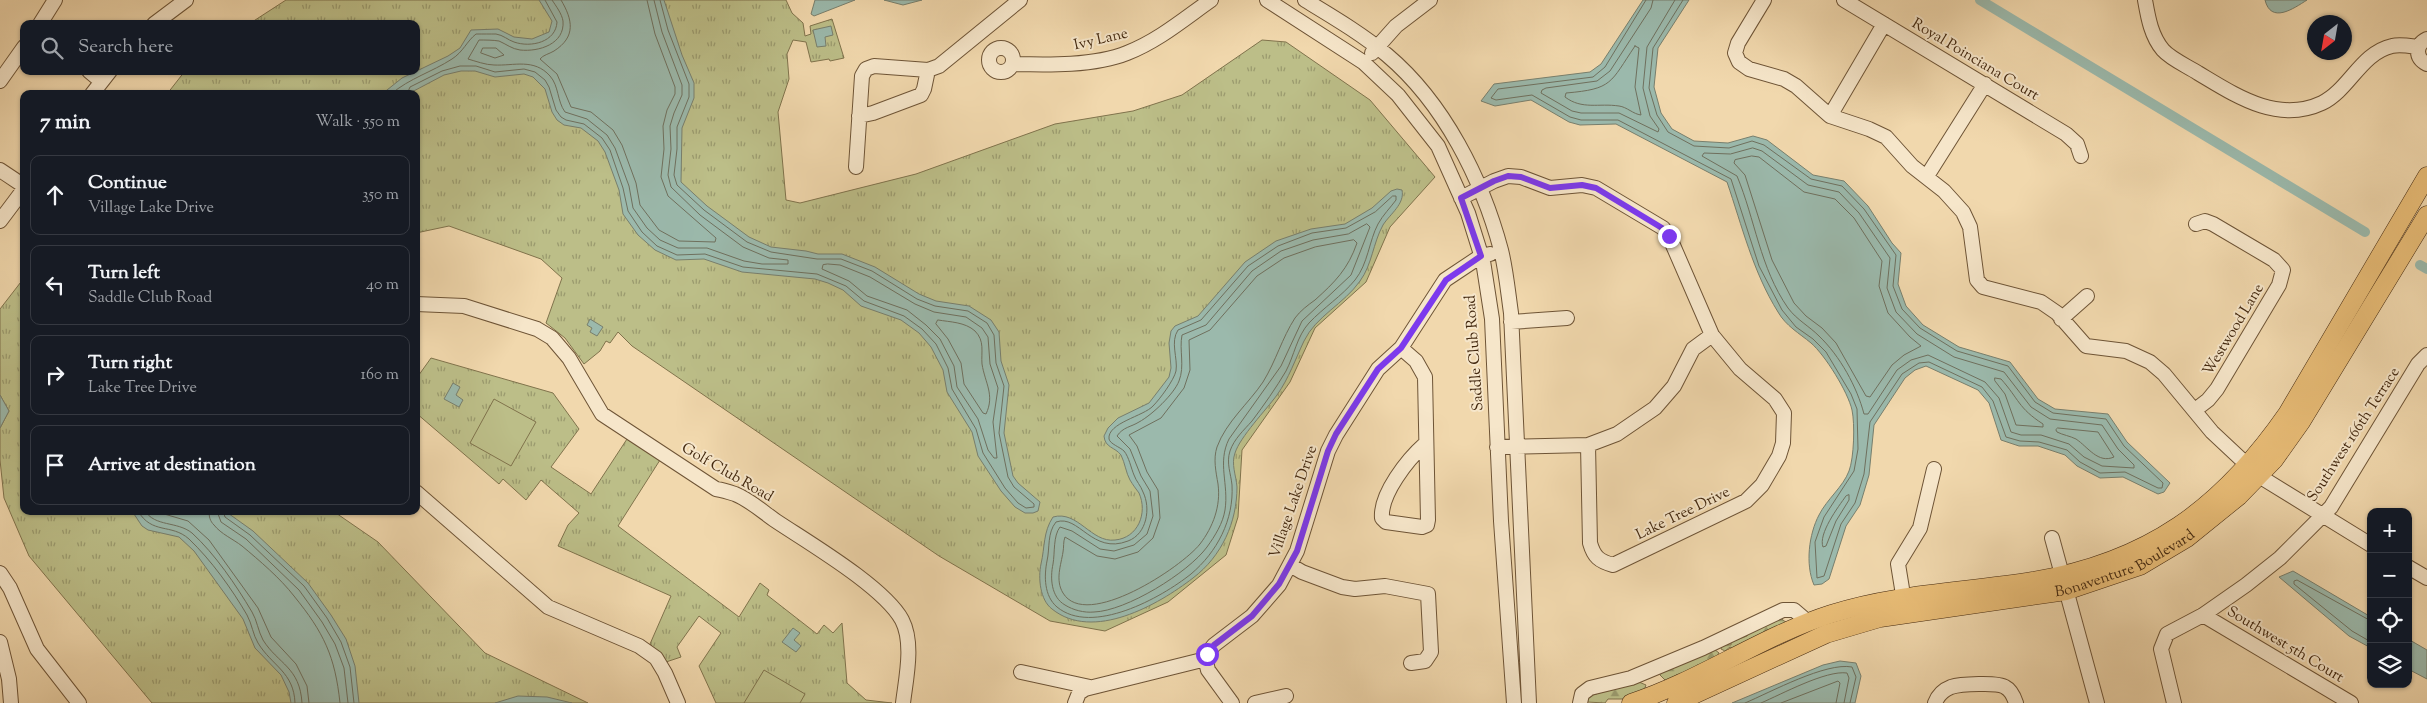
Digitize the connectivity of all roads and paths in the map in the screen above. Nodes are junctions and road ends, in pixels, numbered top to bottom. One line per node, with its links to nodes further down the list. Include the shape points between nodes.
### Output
1 (55, 0): 11 (street)
2 (186, 0): 12 (street)
3 (1020, 0): 20 (street, via 960,52)
4 (1211, 0): 18 (street, Ivy Lane, via 1152,41 1126,54 1062,64)
5 (1267, 0): 17 (street, Saddle Club Road)
6 (1305, 0): 15 (street)
7 (1430, 0): 15 (street, via 1396,26)
8 (1764, 0): 26 (street, via 1738,43 1736,53 1739,62 1749,69 1796,86)
9 (1844, 0): 13 (street, Royal Poinciana Court)
10 (2145, 0): 14 (street, via 2153,33 2163,50 2245,100 2268,108 2296,110 2322,103 2381,50 2393,45)
11 (42, 20)
12 (159, 20)
13 (1884, 24): 23 (street, Royal Poinciana Court); 26 (street)
14 (2423, 43): 19 (street, via 2420,59)
15 (1376, 48): 17 (street); 33 (street, via 1403,70 1430,101 1452,134)
16 (20, 53): 22 (street)
17 (1363, 62): 35 (street, Saddle Club Road, via 1398,95 1438,146)
18 (1013, 64)
19 (2427, 64)
20 (928, 70): 25 (street, via 921,95 873,114); 25 (street, via 874,66 866,69 862,76)
21 (106, 76): 24 (street)
22 (0, 81)
23 (1985, 84): 27 (street, Royal Poinciana Court, via 2066,134 2077,144); 30 (street)
24 (95, 90)
25 (859, 116): 28 (street)
26 (1830, 116): 30 (street, via 1886,137 1912,166)
27 (2081, 156)
28 (856, 168)
29 (0, 170): 32 (street)
30 (1927, 176): 44 (street, via 1963,212 1970,227 1977,280 1983,287 2040,302)
31 (2427, 176): 55 (main road, Bonaventure Boulevard)
32 (20, 185)
33 (1479, 188): 35 (street, Lake Tree Drive); 39 (street); 46 (street, Lake Tree Drive, via 1508,176 1521,177 1550,188 1582,185 1596,188 1662,228 1669,236)
34 (20, 194): 37 (street)
35 (1461, 198): 40 (street, Saddle Club Road)
36 (2427, 215): 55 (main road, Bonaventure Boulevard, via 2301,422)
37 (0, 221)
38 (2196, 224): 49 (street, Westwood Lane, via 2205,221 2213,224 2274,260 2282,270 2279,285 2217,389)
39 (1501, 252): 40 (street, Village Lake Drive); 45 (street)
40 (1481, 256): 47 (street, Village Lake Drive, via 1446,280); 52 (street, Saddle Club Road, via 1492,319)
41 (2087, 296): 44 (street)
42 (420, 304): 79 (street, Golf Club Road, via 464,306 537,329 552,338 569,358 602,414 716,489 747,501 876,592 902,620 907,635)
43 (1567, 318): 45 (street)
44 (2061, 319): 49 (street, via 2086,346 2126,351 2150,362)
45 (1511, 322): 53 (street)
46 (1712, 335): 51 (street, via 1693,349 1674,386 1655,408 1617,434); 51 (street, Lake Tree Drive, via 1740,368 1775,399 1784,413 1779,456 1762,485 1746,501 1613,565 1601,561 1593,554 1590,543)
47 (1401, 348): 50 (street, via 1416,361 1426,377); 60 (street, Village Lake Drive, via 1378,369 1336,434 1323,463)
48 (2427, 355): 57 (street, Southwest 166th Terrace, via 2418,364 2331,507)
49 (2194, 410): 55 (street, via 2212,432)
50 (1425, 444): 50 (street, via 1427,525 1386,522 1382,513 1393,484)
51 (1588, 445): 53 (street)
52 (1498, 447): 53 (street); 83 (street, Saddle Club Road)
53 (1518, 447): 84 (street)
54 (1934, 469): 66 (street, via 1920,528 1898,564)
55 (2254, 471): 57 (street); 64 (main road, Bonaventure Boulevard, via 2229,486 2178,527)
56 (420, 495): 78 (street, via 548,607 639,646 656,658)
57 (2322, 516): 59 (street); 68 (street, Southwest 166th Terrace, via 2280,558)
58 (2052, 538): 64 (street, Bonaventure Boulevard)
59 (2367, 543)
60 (1290, 565): 71 (street, Village Lake Drive, via 1265,602 1214,645); 72 (street, via 1342,587 1385,586 1428,594 1431,652 1425,661)
61 (2412, 569): 63 (street)
62 (0, 573): 65 (street)
63 (2427, 578)
64 (2065, 583): 66 (main road, Bonaventure Boulevard, via 2032,581); 67 (main road, Bonaventure Boulevard); 90 (street)
65 (5, 590): 77 (street, via 37,649)
66 (1902, 597): 67 (street); 69 (main road, Bonaventure Boulevard, via 1869,603)
67 (1907, 615): 87 (main road, Bonaventure Boulevard, via 1880,618 1826,634)
68 (2203, 615): 91 (street, Southwest 166th Terrace, via 2171,630 2163,640 2162,655); 92 (street, Southwest 5th Court)
69 (1808, 622): 85 (street, via 1794,610 1783,610 1631,678 1590,688 1582,694); 86 (main road, Bonaventure Boulevard)
70 (0, 642): 76 (street)
71 (1206, 660): 74 (street); 81 (street, via 1209,673)
72 (1411, 663)
73 (1021, 672): 74 (street)
74 (1090, 687): 80 (street, via 1079,693)
75 (1286, 696): 82 (street)
76 (11, 703)
77 (79, 703)
78 (678, 703)
79 (903, 703)
80 (1075, 703)
81 (1232, 703)
82 (1255, 703)
83 (1514, 703)
84 (1529, 703)
85 (1580, 703)
86 (1631, 703)
87 (1676, 703)
88 (1935, 703): 89 (street, via 1942,692 1952,687 1996,684 2005,687)
89 (2016, 703)
90 (2097, 703)
91 (2174, 703)
92 (2351, 703)

